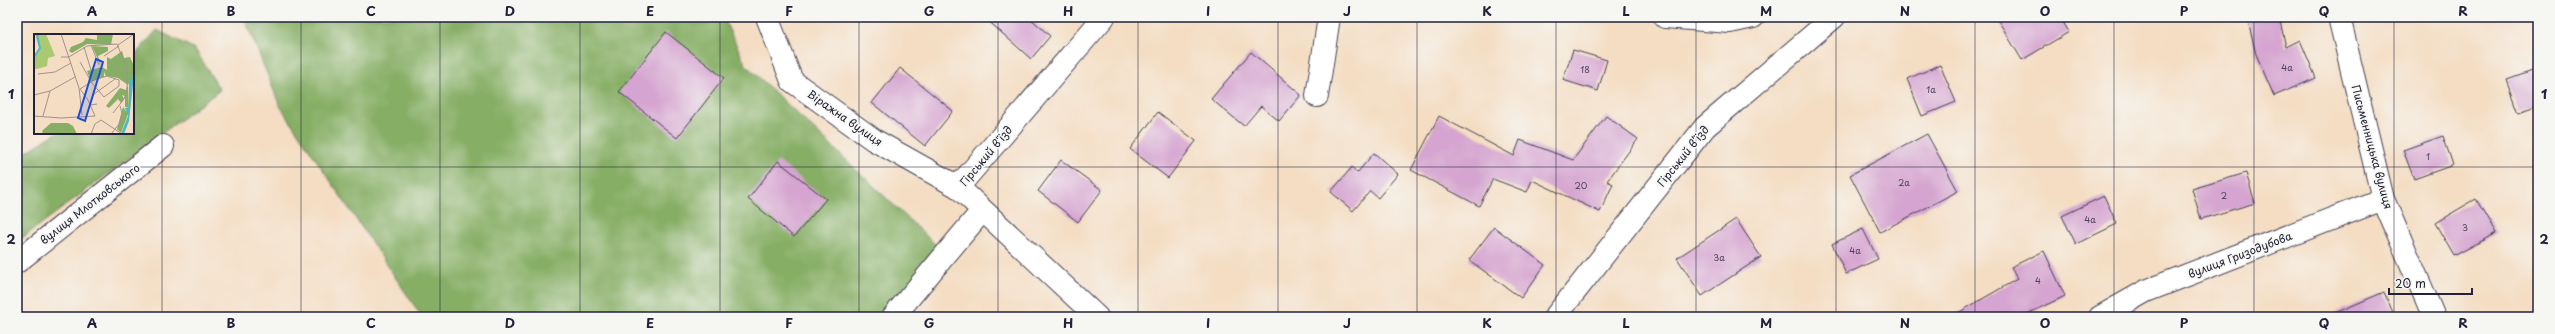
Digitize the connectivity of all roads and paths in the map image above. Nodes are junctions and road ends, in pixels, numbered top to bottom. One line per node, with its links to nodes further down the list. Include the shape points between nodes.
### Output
1 (767, 17): 10 (street, Віражна вулиця, via 792,81 874,140)
2 (1104, 17): 10 (street, Гірський в'їзд)
3 (1329, 17): 8 (street)
4 (1665, 17): 5 (street, via 1730,22)
5 (1753, 17)
6 (1834, 17): 16 (street, Гірський в’їзд, via 1705,127)
7 (2339, 17): 11 (street, Письменницька вулиця)
8 (1317, 96)
9 (163, 146): 13 (street, вулиця Млотковського)
10 (958, 187): 12 (street, Гірський в'їзд)
11 (2383, 199): 17 (street, вулиця Гризодубова, via 2146,291); 18 (street, Письменницька вулиця)
12 (982, 211): 14 (street); 15 (street, Гірський в'їзд)
13 (17, 262)
14 (893, 317)
15 (1097, 317)
16 (1555, 317)
17 (2100, 317)
18 (2434, 317)

